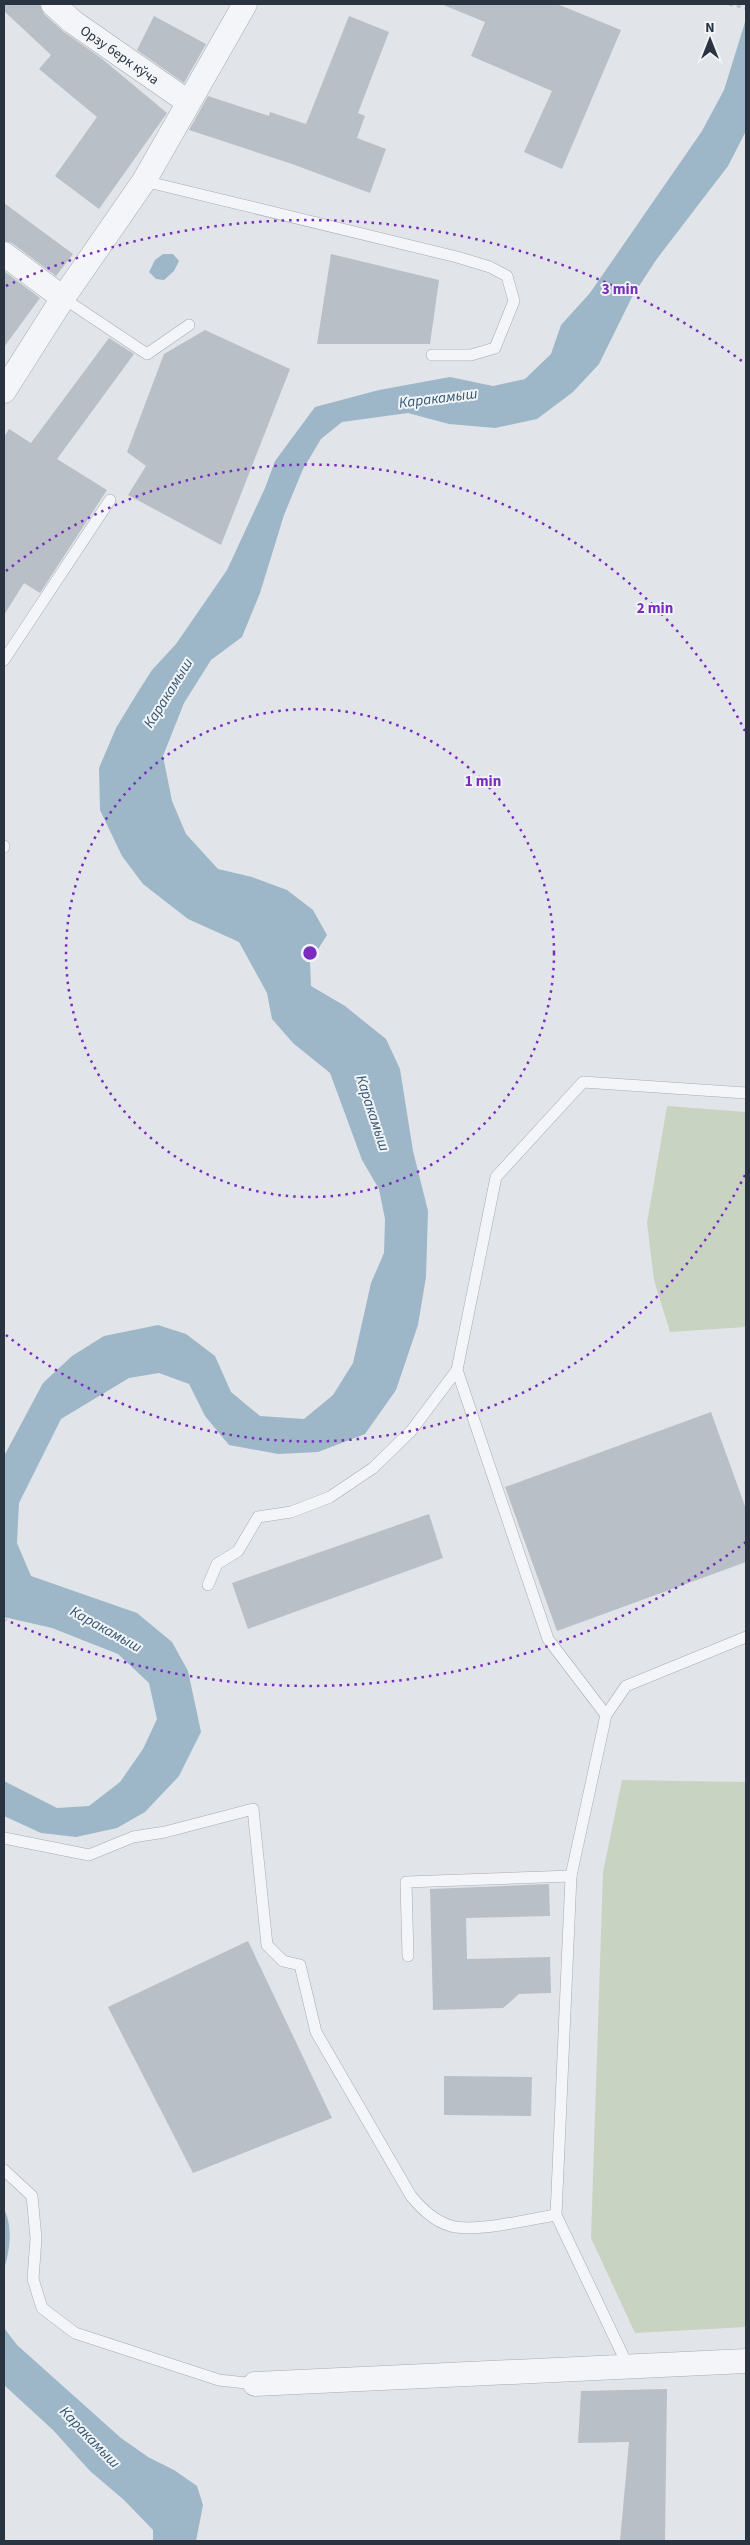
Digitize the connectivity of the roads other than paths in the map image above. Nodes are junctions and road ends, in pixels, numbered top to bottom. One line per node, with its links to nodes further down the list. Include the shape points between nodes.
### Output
1 (53, 4): 3 (street, Орзу берк кўча, via 73,22)
2 (245, 4): 3 (street)
3 (188, 102): 4 (street)
4 (144, 181): 6 (street); 8 (lane, via 457,257 490,266 507,276 514,302 495,348 471,355)
5 (4, 254): 6 (street)
6 (63, 298): 7 (lane, via 146,354); 9 (street)
7 (189, 325)
8 (432, 355)
9 (4, 391)
10 (110, 500): 11 (lane)
11 (4, 660)
12 (746, 1093): 13 (lane, via 583,1082 496,1177)
13 (457, 1370): 14 (lane, via 411,1431 373,1468 330,1497 291,1512 258,1517 238,1551 216,1564); 16 (lane, via 548,1639)
14 (208, 1585)
15 (746, 1637): 16 (lane, via 626,1686)
16 (606, 1715): 18 (lane)
17 (4, 1838): 21 (lane, via 89,1855 133,1837 253,1809 267,1945 283,1961 300,1965 316,2032 411,2196 424,2213 452,2227 482,2227)
18 (571, 1876): 19 (lane, via 406,1882); 21 (lane)
19 (408, 1956)
20 (4, 2170): 24 (lane, via 32,2196 36,2238 33,2279 42,2308 75,2333 219,2380)
21 (556, 2215): 23 (lane)
22 (746, 2361): 23 (street)
23 (628, 2366): 24 (street)
24 (255, 2384)

